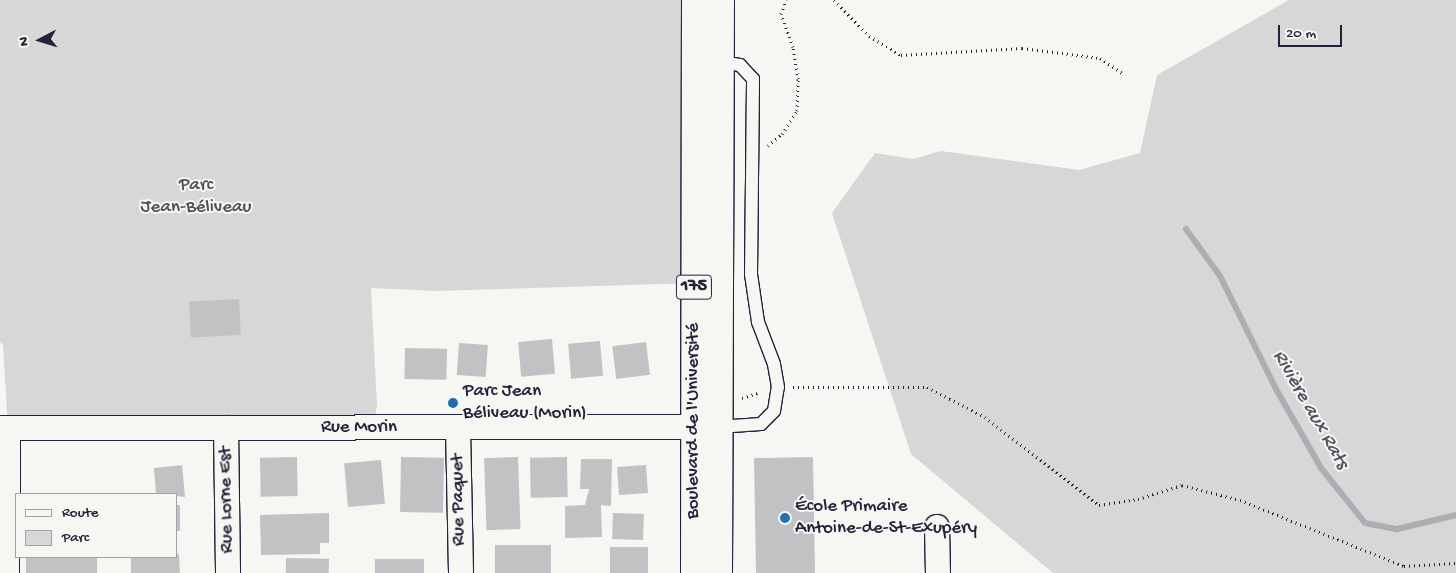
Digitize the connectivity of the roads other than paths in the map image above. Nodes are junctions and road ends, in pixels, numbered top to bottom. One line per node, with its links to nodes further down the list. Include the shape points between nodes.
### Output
1 (696, 0): 4 (main road, Boulevard de l'Université / 175)
2 (720, 0): 3 (main road, Boulevard de l'Université / 175)
3 (720, 62): 4 (main road, Boulevard de l'Université / 175); 4 (lane, via 740,65 753,79 750,274 758,322 774,364 778,387 774,411 761,424)
4 (706, 427): 7 (street, Rue Morin); 12 (main road, Boulevard de l'Université / 175); 13 (main road, Boulevard de l'Université / 175)
5 (4, 428): 6 (street, Rue Morin); 9 (street)
6 (226, 428): 7 (street, Rue Morin); 10 (street, Rue Lorne Est)
7 (458, 428): 11 (street, Rue Paquet)
8 (937, 527): 14 (street)
9 (7, 573)
10 (228, 573)
11 (460, 573)
12 (695, 573)
13 (718, 573)
14 (938, 573)

